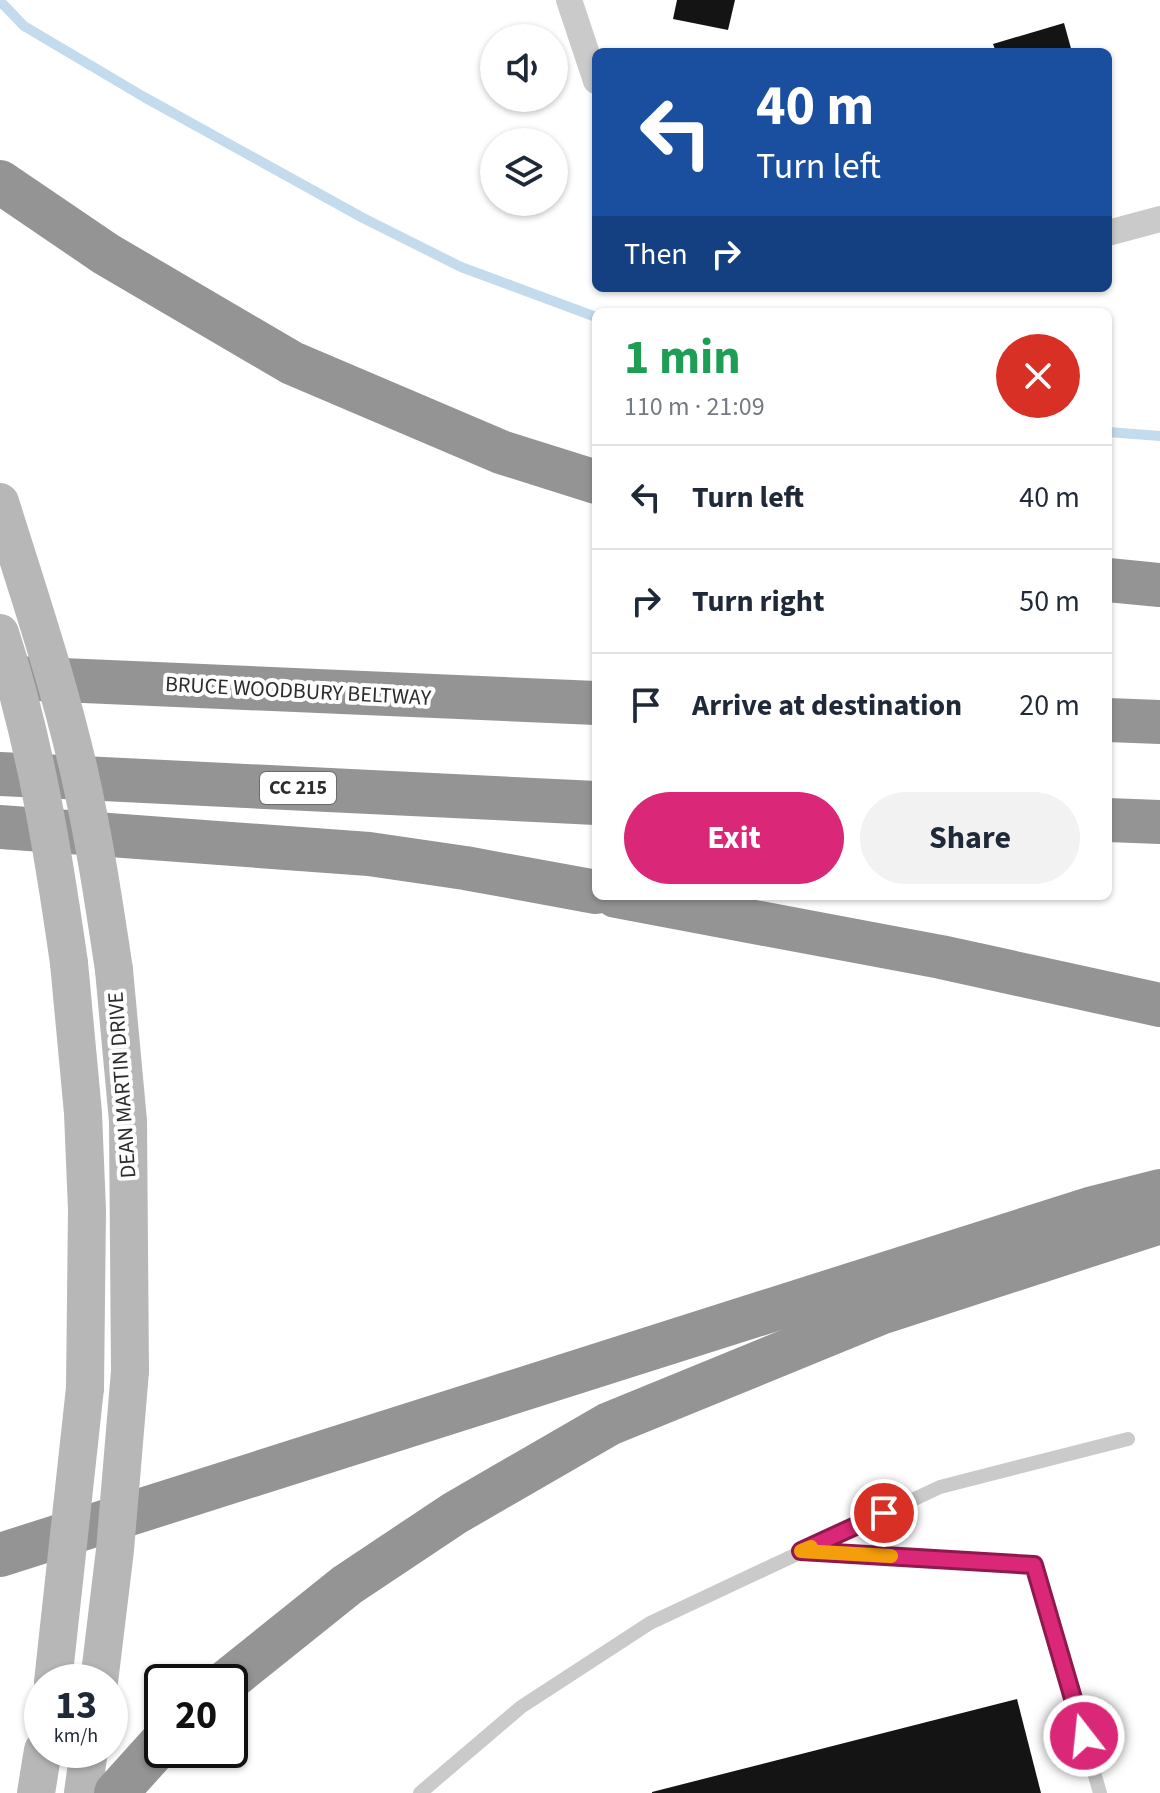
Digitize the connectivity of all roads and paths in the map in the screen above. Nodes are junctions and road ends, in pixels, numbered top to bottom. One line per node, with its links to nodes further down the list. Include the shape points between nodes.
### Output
1 (569, 0): 2 (street)
2 (592, 69)
3 (0, 182): 6 (highway, via 106,254 292,363 501,452)
4 (1160, 219): 5 (street)
5 (1112, 232)
6 (592, 481)
7 (0, 502): 29 (main road, DEAN MARTIN DRIVE, bridge, via 50,660 96,851 128,1121 130,1371)
8 (1112, 580): 9 (highway)
9 (1160, 585)
10 (0, 633): 28 (main road, DEAN MARTIN DRIVE, bridge, via 52,843 83,1113 85,1388)
11 (0, 677): 12 (highway, BRUCE WOODBURY BELTWAY)
12 (592, 703)
13 (1112, 720): 14 (highway)
14 (1160, 722)
15 (0, 774): 16 (highway, CC 215)
16 (592, 803)
17 (1112, 820): 18 (highway)
18 (1160, 822)
19 (0, 827): 20 (highway, via 369,854)
20 (592, 891)
21 (637, 900): 22 (highway)
22 (1160, 1005)
23 (1160, 1191): 27 (highway)
24 (1160, 1222): 30 (highway, via 883,1312 609,1424 455,1513 347,1585)
25 (1128, 1439): 26 (lane, via 940,1487)
26 (801, 1551): 37 (lane, via 650,1623 521,1707); 38 (lane, via 1034,1565)
27 (0, 1555)
28 (55, 1664)
29 (101, 1664)
30 (248, 1664)
31 (144, 1762): 36 (highway)
32 (40, 1768): 34 (main road)
33 (86, 1768): 35 (main road)
34 (36, 1793)
35 (83, 1793)
36 (116, 1793)
37 (420, 1793)
38 (1100, 1793)

